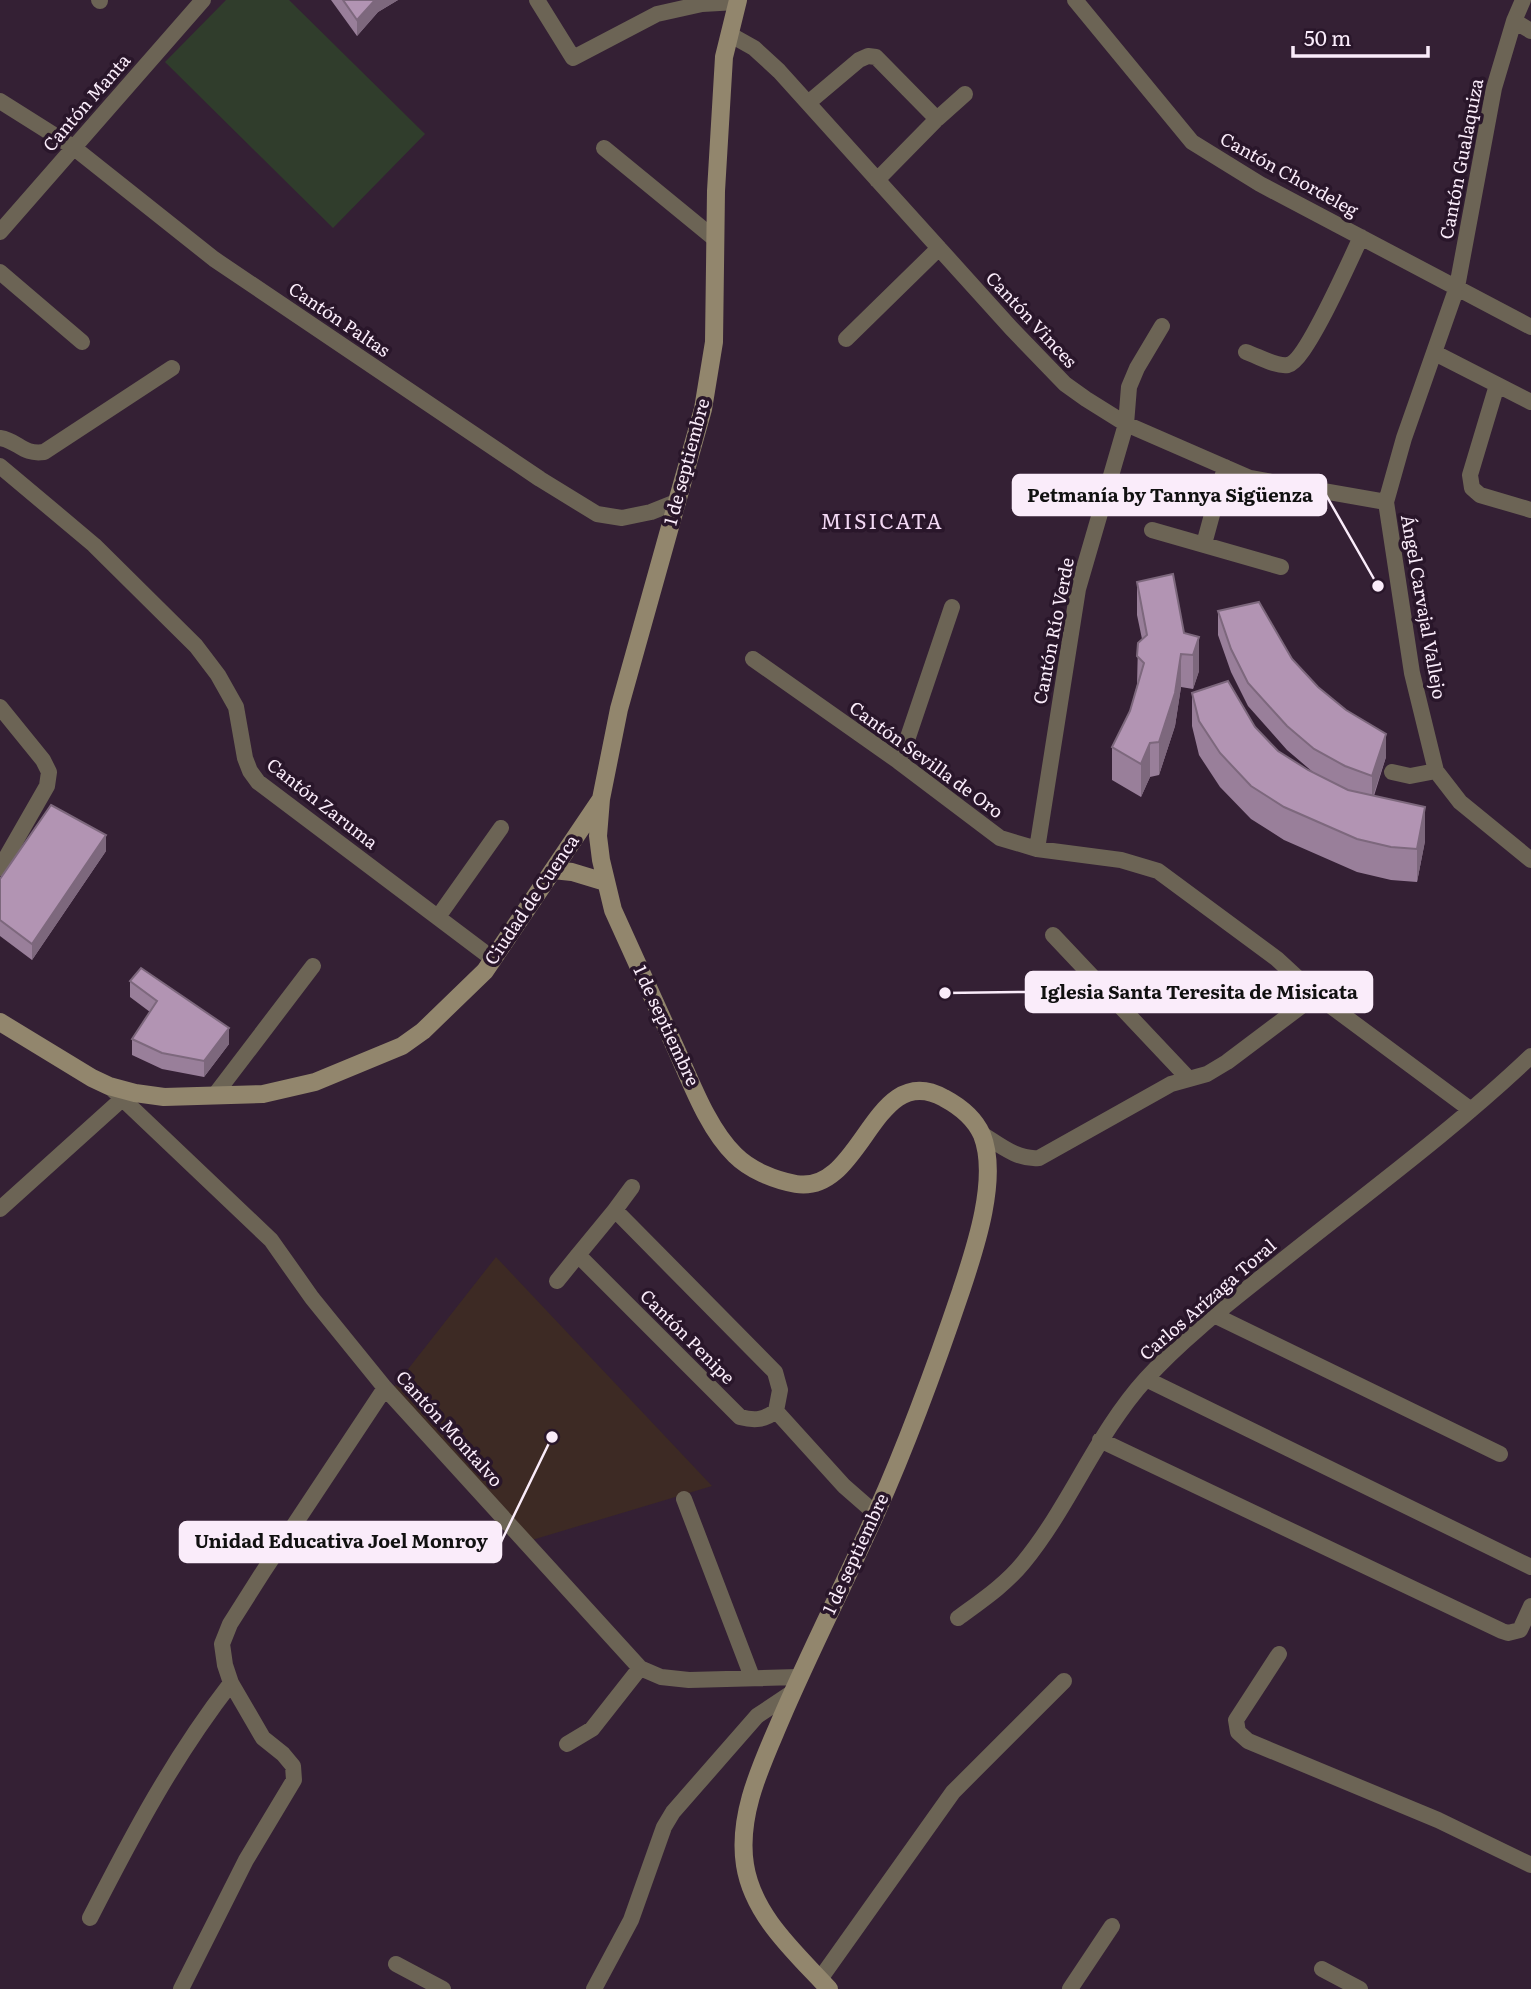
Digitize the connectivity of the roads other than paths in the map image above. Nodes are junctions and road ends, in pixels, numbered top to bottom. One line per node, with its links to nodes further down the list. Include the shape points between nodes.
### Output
1 (203, 0): 13 (street, Cantón Manta)
2 (537, 0): 5 (street, via 573,58 657,14)
3 (1076, 0): 17 (street, Cantón Chordeleg, via 1192,142)
4 (1523, 0): 6 (street, Cantón Gualaquiza)
5 (738, 1): 8 (street, 1 de septiembre)
6 (1514, 21): 7 (street); 21 (street, Cantón Gualaquiza, via 1494,88)
7 (1531, 31)
8 (729, 34): 11 (street, Cantón Vinces, via 754,48); 18 (street, 1 de septiembre)
9 (965, 94): 12 (street)
10 (0, 101): 13 (street, Cantón Paltas)
11 (808, 103): 12 (street, via 868,56 876,57); 15 (street, Cantón Vinces)
12 (937, 119): 15 (street)
13 (73, 148): 16 (street, Cantón Manta); 35 (street, Cantón Paltas, via 214,259 597,514 622,518)
14 (604, 148): 18 (street)
15 (877, 180): 19 (street, Cantón Vinces)
16 (0, 232)
17 (1361, 237): 21 (street, Cantón Chordeleg); 26 (street, via 1297,360 1280,365)
18 (715, 239): 35 (street, 1 de septiembre, via 714,342 703,408)
19 (939, 248): 24 (street); 31 (street, Cantón Vinces, via 1065,384)
20 (0, 272): 25 (street)
21 (1457, 287): 23 (street, Cantón Chordeleg); 27 (street, Ángel Carvajal Vallejo)
22 (1162, 326): 31 (street, Cantón Río Verde, via 1129,387)
23 (1531, 327)
24 (846, 339)
25 (82, 342)
26 (1246, 352)
27 (1435, 353): 29 (street); 36 (street, Ángel Carvajal Vallejo)
28 (173, 368): 32 (street, via 44,452 26,452)
29 (1497, 385): 30 (street); 37 (street, via 1470,475 1472,488 1480,495)
30 (1531, 402)
31 (1126, 424): 34 (street, Cantón Vinces); 49 (street, Cantón Río Verde, via 1078,589)
32 (0, 438)
33 (0, 466): 54 (street, Cantón Zaruma, via 94,545 196,646 236,706 245,758 258,782)
34 (1225, 467): 36 (street, Cantón Vinces, via 1250,478); 39 (street)
35 (676, 502): 47 (street, 1 de septiembre, via 618,709)
36 (1386, 502): 45 (street, Ángel Carvajal Vallejo, via 1412,673)
37 (1531, 510)
38 (1152, 530): 39 (street)
39 (1204, 544): 40 (street)
40 (1281, 567)
41 (952, 607): 44 (street)
42 (753, 659): 44 (street, Cantón Sevilla de Oro)
43 (0, 707): 51 (street, via 49,772 47,786)
44 (898, 761): 49 (street, Cantón Sevilla de Oro, via 1000,838)
45 (1436, 771): 46 (street, via 1410,776); 50 (street, Ángel Carvajal Vallejo, via 1460,802)
46 (1392, 772)
47 (601, 799): 52 (street, Ciudad de Cuenca); 53 (street, 1 de septiembre, via 598,836)
48 (501, 828): 54 (street)
49 (1037, 849): 58 (street, Cantón Sevilla de Oro, via 1121,860 1158,872 1277,959)
50 (1531, 860)
51 (0, 869)
52 (552, 870): 53 (street); 56 (street, Ciudad de Cuenca)
53 (605, 882): 65 (street, 1 de septiembre, via 613,910 718,1137 751,1168 797,1184 816,1184 835,1174 900,1095 919,1090 960,1107)
54 (438, 917): 56 (street, Cantón Zaruma)
55 (1053, 935): 61 (street)
56 (493, 959): 63 (street, Ciudad de Cuenca, via 423,1031 402,1046 315,1082 262,1094)
57 (313, 966): 63 (street)
58 (1316, 995): 61 (street, via 1227,1062 1207,1074); 64 (street, Cantón Sevilla de Oro)
59 (0, 1023): 62 (street, Ciudad de Cuenca)
60 (1529, 1063): 64 (street, Carlos Arízaga Toral)
61 (1188, 1078): 65 (street, via 1039,1158 1015,1154)
62 (115, 1093): 63 (street, Ciudad de Cuenca); 67 (street); 73 (street, Cantón Montalvo, via 271,1240)
63 (214, 1096)
64 (1471, 1110): 71 (street, Carlos Arízaga Toral)
65 (982, 1134): 78 (street, 1 de septiembre, via 987,1184 981,1229 923,1402)
66 (632, 1187): 68 (street)
67 (0, 1209)
68 (615, 1210): 69 (street); 74 (street, via 775,1372 780,1390)
69 (578, 1255): 70 (street); 74 (street, Cantón Penipe, via 740,1417 766,1419)
70 (557, 1280)
71 (1214, 1315): 72 (street, Carlos Arízaga Toral); 76 (street)
72 (1146, 1379): 75 (street, Carlos Arízaga Toral); 79 (street)
73 (385, 1388): 83 (street, Cantón Montalvo); 86 (street, via 230,1624 222,1644)
74 (776, 1411): 78 (street)
75 (1100, 1440): 80 (street, via 1502,1631 1520,1630); 81 (street, Carlos Arízaga Toral, via 1021,1565)
76 (1500, 1454)
77 (684, 1499): 84 (street)
78 (876, 1514): 87 (street, 1 de septiembre)
79 (1531, 1567)
80 (1531, 1606)
81 (958, 1618)
82 (1279, 1654): 89 (street, via 1236,1720 1238,1732 1248,1741 1438,1820)
83 (640, 1668): 84 (street, via 661,1677 689,1680); 88 (street, via 592,1729)
84 (752, 1677): 87 (street)
85 (1064, 1681): 94 (street, via 953,1792)
86 (232, 1683): 90 (street, via 165,1777); 95 (street, via 263,1738 293,1766 294,1780 246,1860)
87 (795, 1684): 94 (street, 1 de septiembre, via 748,1807 745,1865 756,1901 774,1929); 97 (street, via 757,1716 673,1812 631,1920)
88 (567, 1744)
89 (1531, 1865)
90 (90, 1918)
91 (1112, 1926): 98 (street)
92 (396, 1964): 96 (street)
93 (1322, 1969): 99 (street)
94 (824, 1984)
95 (181, 1989)
96 (443, 1989)
97 (594, 1989)
98 (1070, 1989)
99 (1360, 1989)

